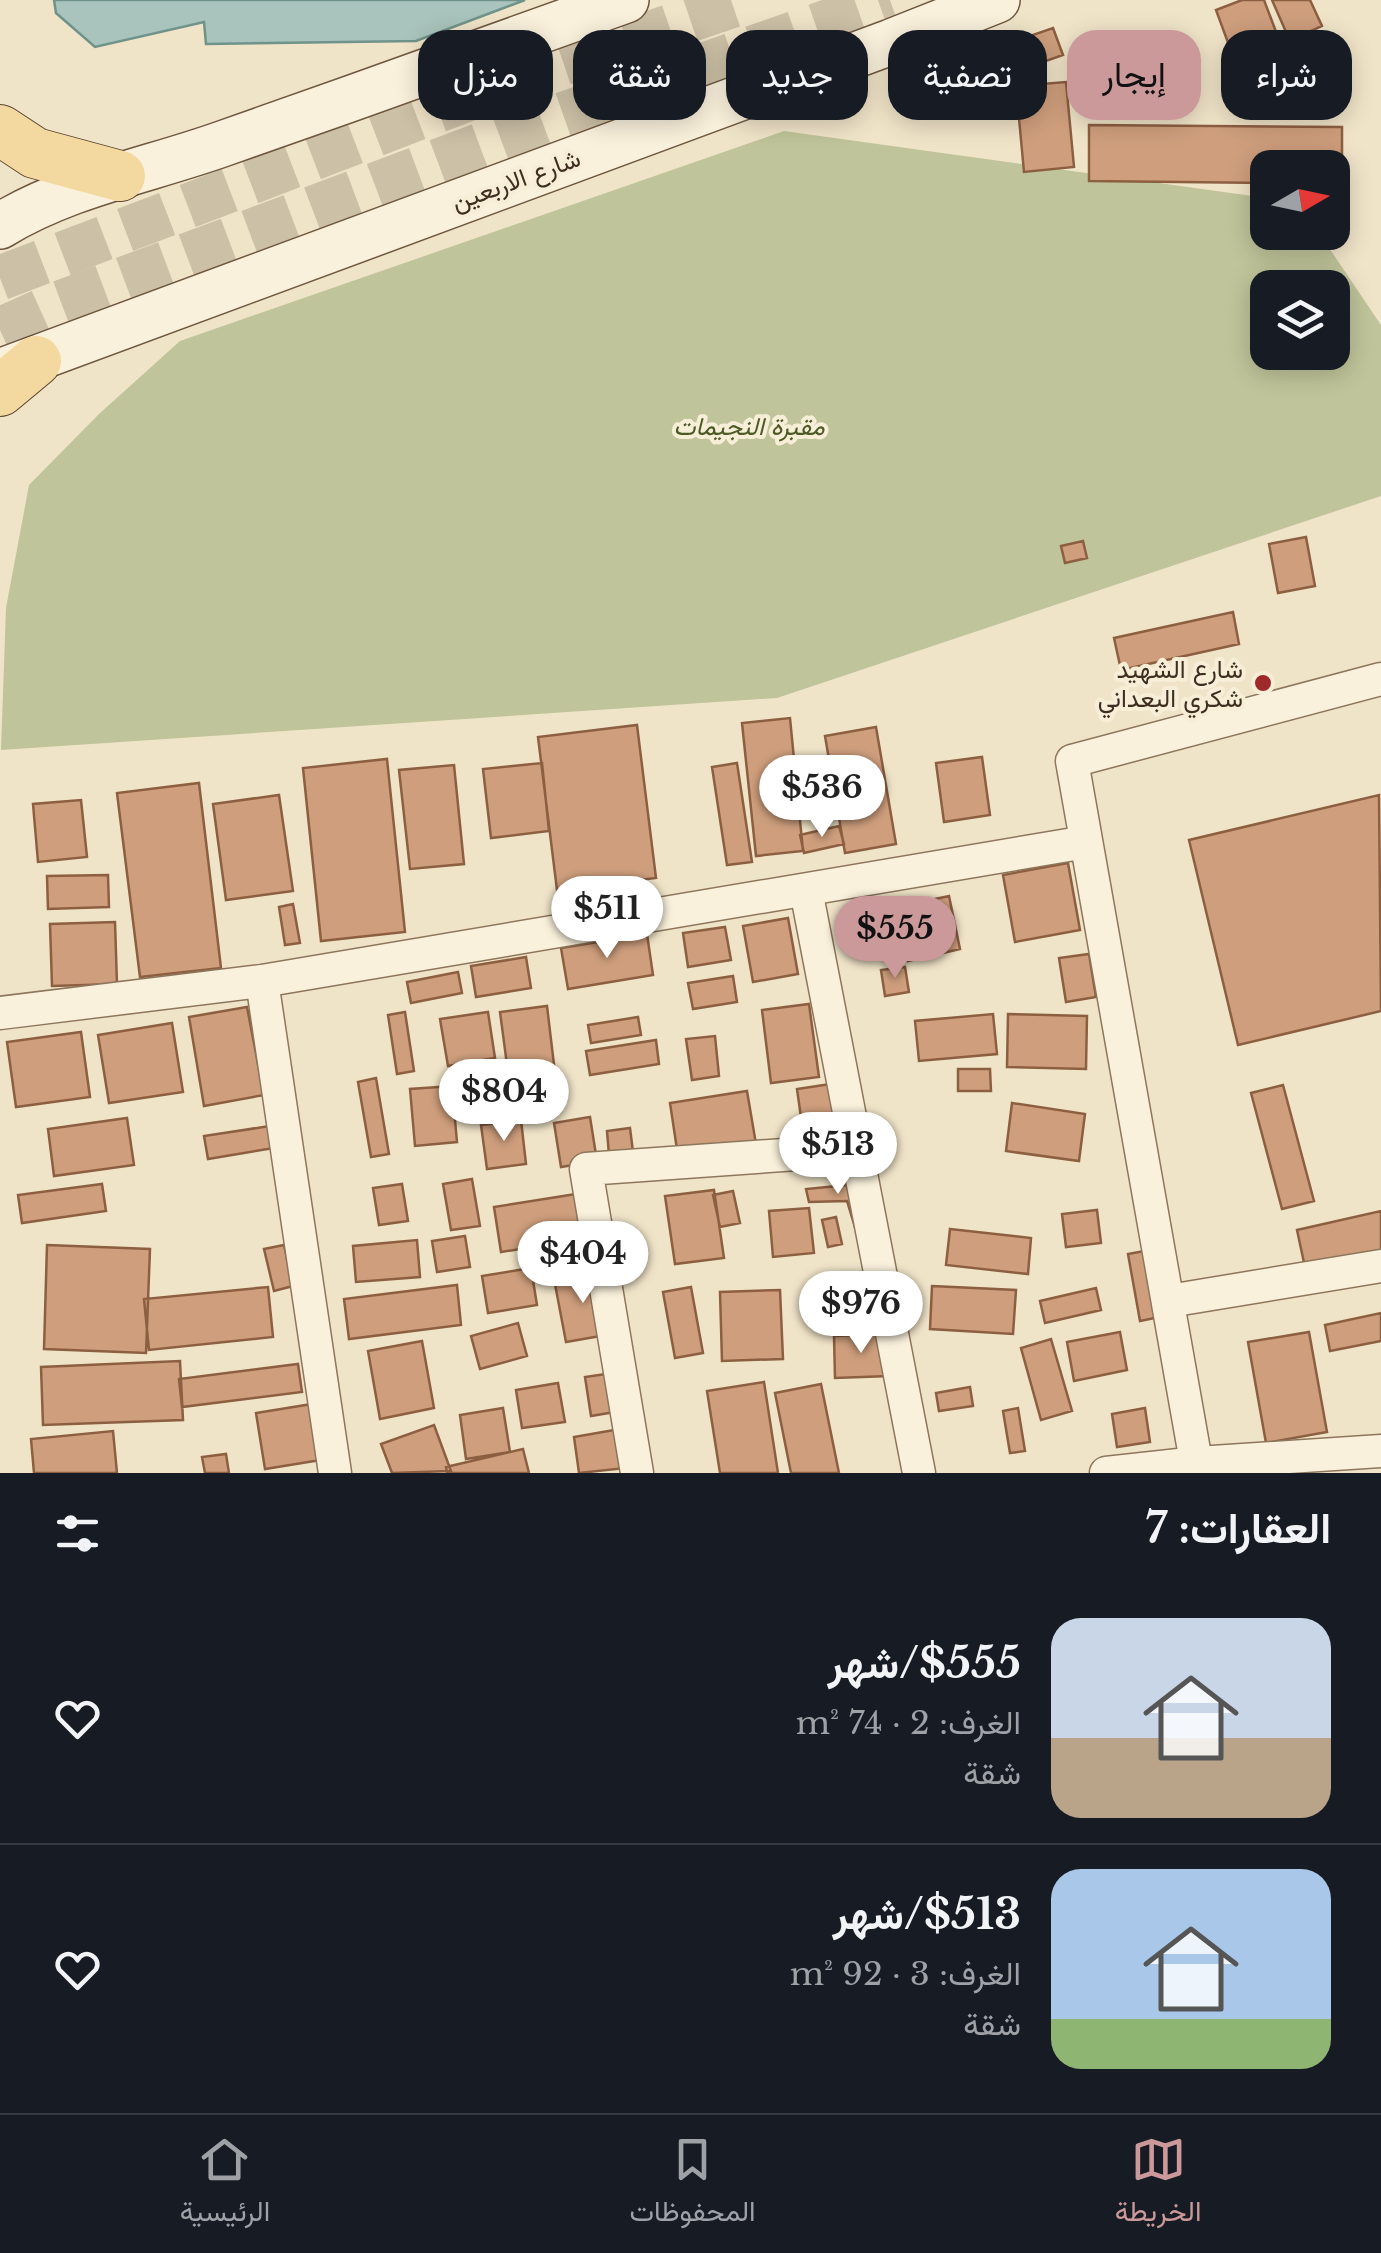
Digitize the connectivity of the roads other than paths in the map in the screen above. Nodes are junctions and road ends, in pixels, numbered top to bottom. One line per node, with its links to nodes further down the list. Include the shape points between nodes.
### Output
1 (626, 0): 4 (main road)
2 (997, 0): 6 (main road, شارع الاربعين)
3 (0, 130): 4 (main road, via 36,153)
4 (120, 176): 5 (main road)
5 (0, 226)
6 (9, 368)
7 (1381, 678): 8 (street, via 1072,761)
8 (1086, 842): 9 (street); 14 (street)
9 (806, 890): 10 (street); 12 (street)
10 (262, 981): 11 (street); 17 (street)
11 (0, 1013)
12 (854, 1150): 18 (street, via 586,1169); 19 (street)
13 (1381, 1266): 14 (street)
14 (1169, 1301): 16 (street)
15 (1381, 1451): 16 (street)
16 (1198, 1468): 20 (street)
17 (334, 1473)
18 (637, 1473)
19 (919, 1473)
20 (1106, 1473)

